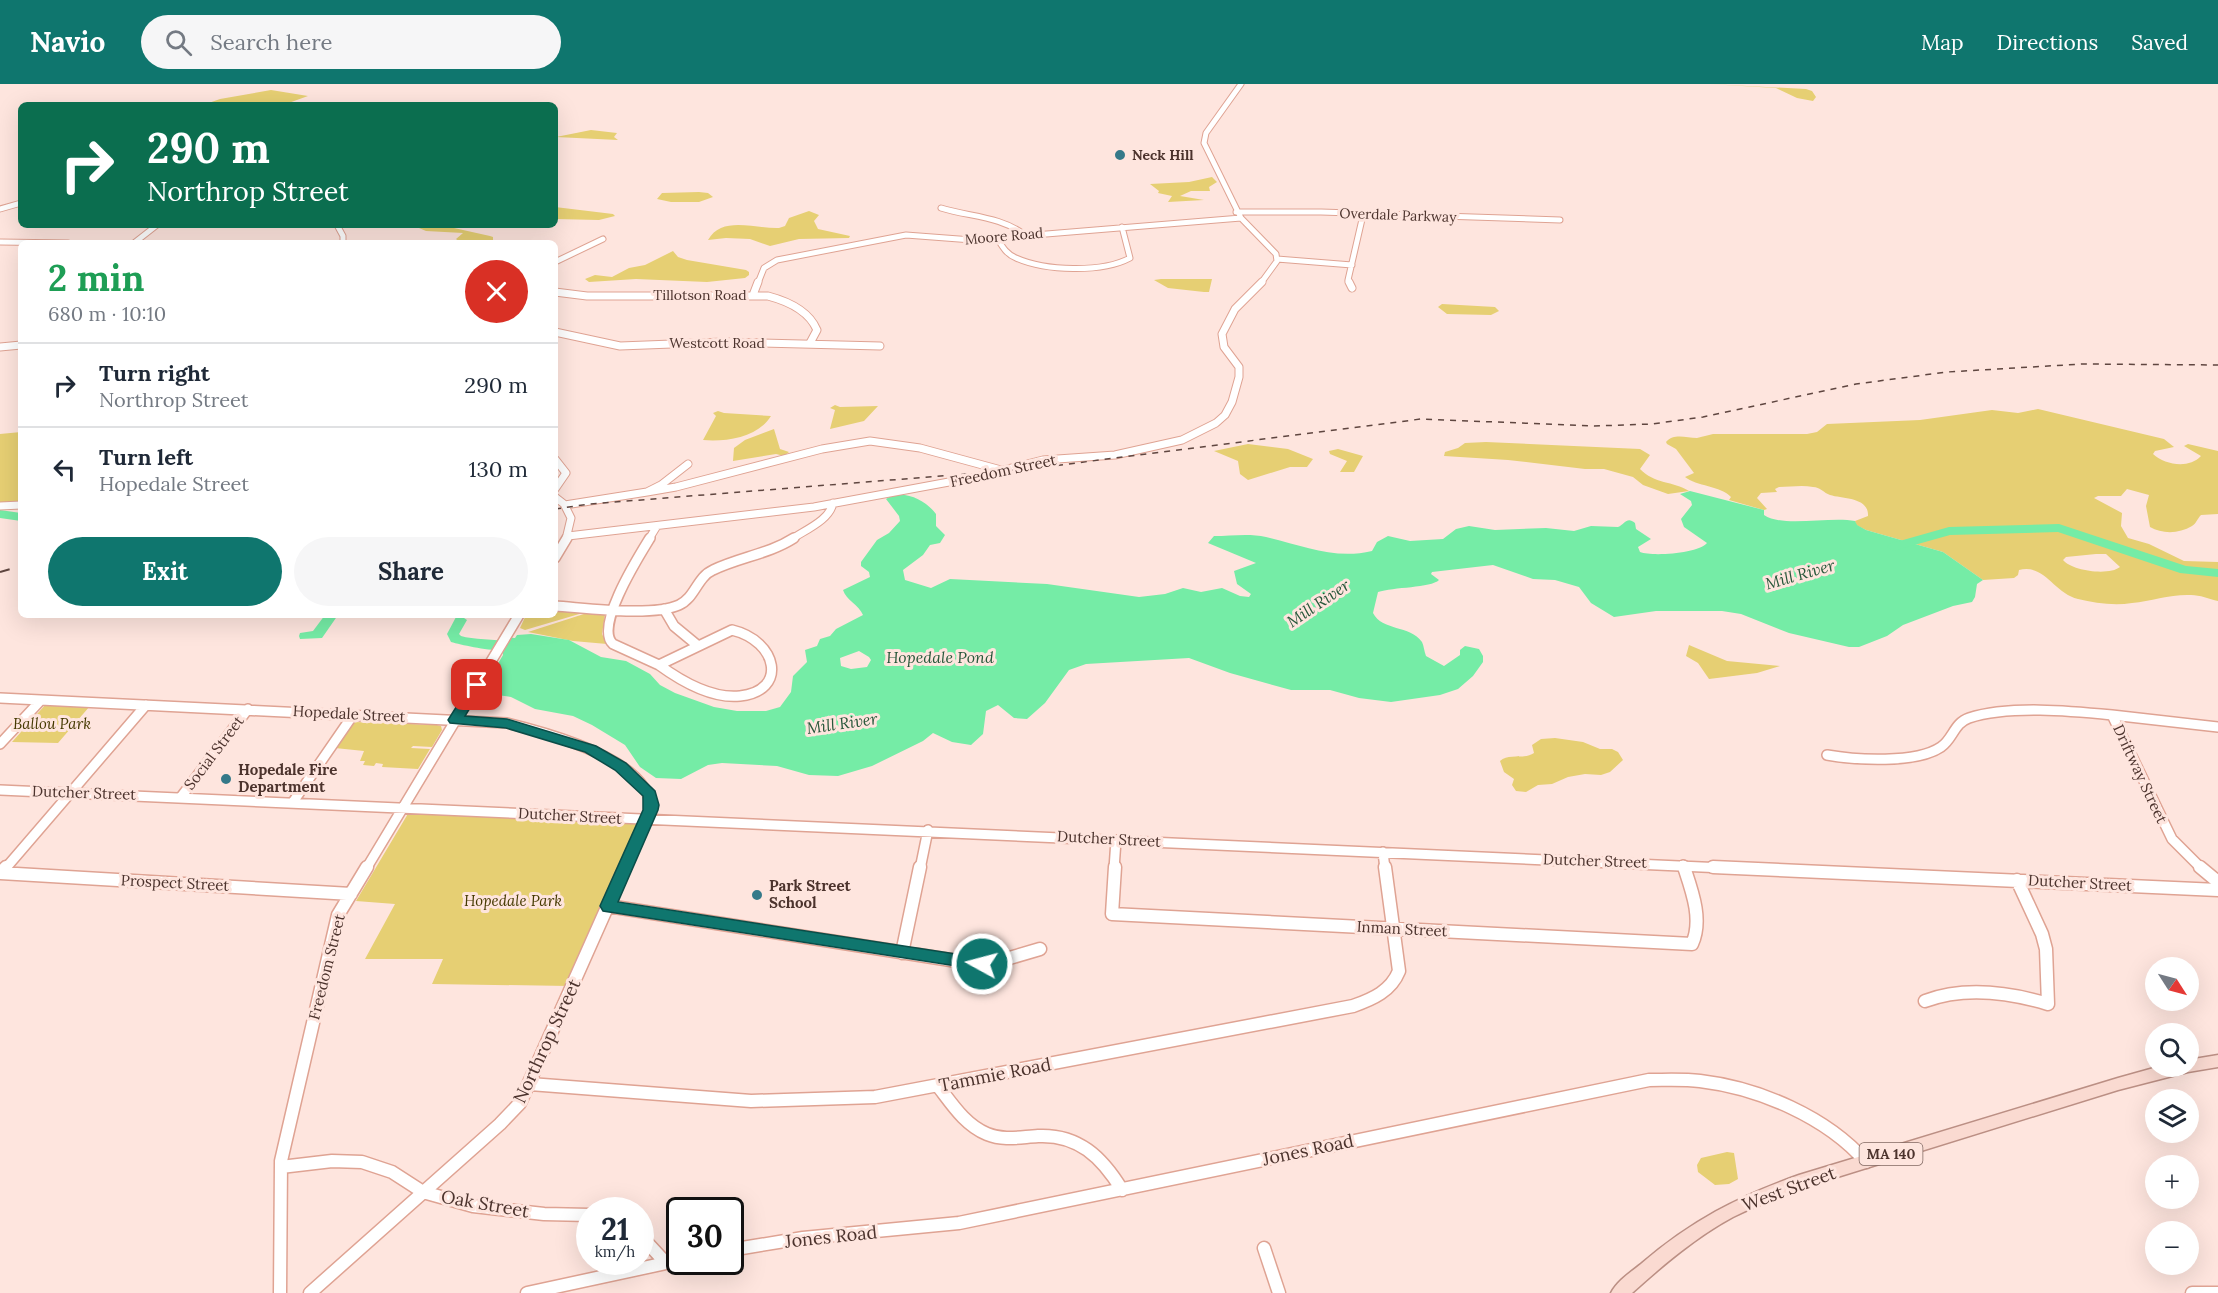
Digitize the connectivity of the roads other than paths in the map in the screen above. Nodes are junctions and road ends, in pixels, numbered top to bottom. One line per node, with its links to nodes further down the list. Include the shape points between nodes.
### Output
1 (1240, 84): 5 (street, via 1204,138 1206,151)
2 (18, 203): 4 (street)
3 (941, 208): 10 (street, via 1009,223)
4 (0, 209)
5 (1239, 215): 6 (street, Overdale Parkway); 8 (street, Moore Road); 16 (street)
6 (1363, 215): 7 (street, Overdale Parkway); 18 (street)
7 (1560, 220)
8 (1122, 227): 10 (street, Moore Road); 11 (street, via 1131,255 1123,263 1105,269 1015,258)
9 (153, 228): 13 (street)
10 (1025, 235): 11 (street, Moore Road)
11 (997, 238): 21 (street, Moore Road, via 958,240 912,234 789,257 764,268)
12 (603, 239): 17 (street)
13 (138, 240)
14 (0, 242): 15 (street)
15 (18, 242)
16 (1277, 259): 18 (street); 29 (street, Freedom Street, via 1269,275 1235,309 1222,334 1224,347 1239,367 1239,377 1233,402 1216,423 1157,447 1115,455 1043,460)
17 (558, 261)
18 (1352, 265): 19 (street, via 1348,280)
19 (1352, 288)
20 (558, 292): 21 (street, Tillotson Road, via 587,296)
21 (753, 295): 23 (street, Tillotson Road, via 774,297 813,320 817,330)
22 (558, 333): 23 (street, Westcott Road, via 620,345)
23 (810, 343): 25 (street, Westcott Road)
24 (18, 345): 26 (street)
25 (880, 346)
26 (0, 347)
27 (558, 462): 30 (street, via 566,473)
28 (688, 464): 31 (street)
29 (1003, 471): 31 (street, via 920,447 870,441); 33 (street, Freedom Street)
30 (558, 485)
31 (647, 492): 35 (street)
32 (558, 499): 35 (street)
33 (833, 503): 37 (street, Freedom Street); 42 (street, via 824,518 780,547 712,570 684,602)
34 (18, 505): 36 (street)
35 (565, 505): 38 (street, via 572,519)
36 (0, 506)
37 (657, 526): 38 (street, Freedom Street); 41 (street)
38 (568, 536): 39 (street)
39 (558, 553)
40 (558, 606): 41 (street)
41 (613, 609): 42 (street); 45 (street, via 605,628 610,641)
42 (664, 609): 44 (street, via 674,626)
43 (517, 618): 52 (street, Freedom Street)
44 (697, 645): 45 (street); 45 (street, via 729,630 741,632 765,649 772,660 771,672 759,688 736,697 688,685)
45 (659, 665)
46 (0, 698): 47 (street, Hopedale Street)
47 (41, 700): 48 (street, Hopedale Street); 54 (street)
48 (146, 705): 49 (street, Hopedale Street); 57 (street)
49 (248, 709): 50 (street, Hopedale Street); 58 (street, Social Street)
50 (354, 715): 52 (street, Hopedale Street); 59 (street)
51 (2112, 715): 53 (street, Driftway Street); 55 (street, via 2036,709 1994,714 1966,719 1943,746 1931,752 1868,760); 68 (street, Driftway Street, via 2172,839)
52 (455, 720): 60 (street, Freedom Street); 61 (street, Hopedale Street, via 521,726 601,753 650,794 652,805)
53 (2218, 727)
54 (0, 744)
55 (1827, 756)
56 (0, 790): 57 (street, Dutcher Street)
57 (69, 792): 58 (street, Dutcher Street); 66 (street)
58 (181, 797): 59 (street, Dutcher Street)
59 (293, 802): 60 (street, Dutcher Street)
60 (402, 807): 61 (street, Dutcher Street); 70 (street, Freedom Street)
61 (646, 820): 62 (street, Dutcher Street); 71 (street, Northrop Street)
62 (928, 830): 63 (street, Dutcher Street); 74 (street)
63 (1116, 840): 64 (street, Dutcher Street); 72 (street, Inman Street, via 1112,914)
64 (1383, 852): 65 (street, Dutcher Street); 72 (street, Tammie Road)
65 (1683, 865): 67 (street, Dutcher Street); 72 (street, Inman Street, via 1695,913 1697,937 1692,944)
66 (1, 873): 70 (street, Prospect Street)
67 (2017, 880): 69 (street, Dutcher Street); 75 (street, via 2042,934 2048,1004 2022,996 1976,993 1941,995)
68 (2218, 882)
69 (2218, 890)
70 (351, 894): 82 (street, Freedom Street, via 338,915 332,936)
71 (608, 906): 74 (street); 79 (street, Northrop Street)
72 (1393, 929): 80 (street, Tammie Road, via 1398,974 1385,991 1364,1002)
73 (1040, 949): 74 (street, via 982,964)
74 (902, 952)
75 (1925, 1001)
76 (2218, 1061): 77 (main road, West Street / MA 140)
77 (2199, 1064)
78 (2146, 1077): 81 (main road, West Street / MA 140)
79 (530, 1084): 80 (street, Tammie Road, via 772,1101 875,1097); 84 (street, Northrop Street, via 510,1115)
80 (938, 1086): 83 (street, via 965,1120 985,1133 1008,1138 1060,1137 1085,1145 1103,1161)
81 (1866, 1162): 83 (street, Jones Road, via 1828,1128 1768,1097 1700,1082 1649,1080); 91 (main road, West Street / MA 140, via 1799,1182 1719,1217 1683,1241)
82 (281, 1167): 84 (street, Oak Street, via 362,1162 392,1172); 92 (street, Freedom Street)
83 (1122, 1190): 87 (street, Jones Road, via 959,1223 803,1238)
84 (423, 1192): 85 (street, Oak Street, via 484,1208); 93 (street, Northrop Street)
85 (576, 1215)
86 (1264, 1248): 95 (street)
87 (744, 1249)
88 (654, 1250): 89 (street)
89 (666, 1263): 90 (street)
90 (563, 1289): 94 (street)
91 (1624, 1292)
92 (280, 1293)
93 (310, 1293)
94 (527, 1293)
95 (1279, 1293)
96 (2192, 1293): 97 (street)
97 (2218, 1293)

